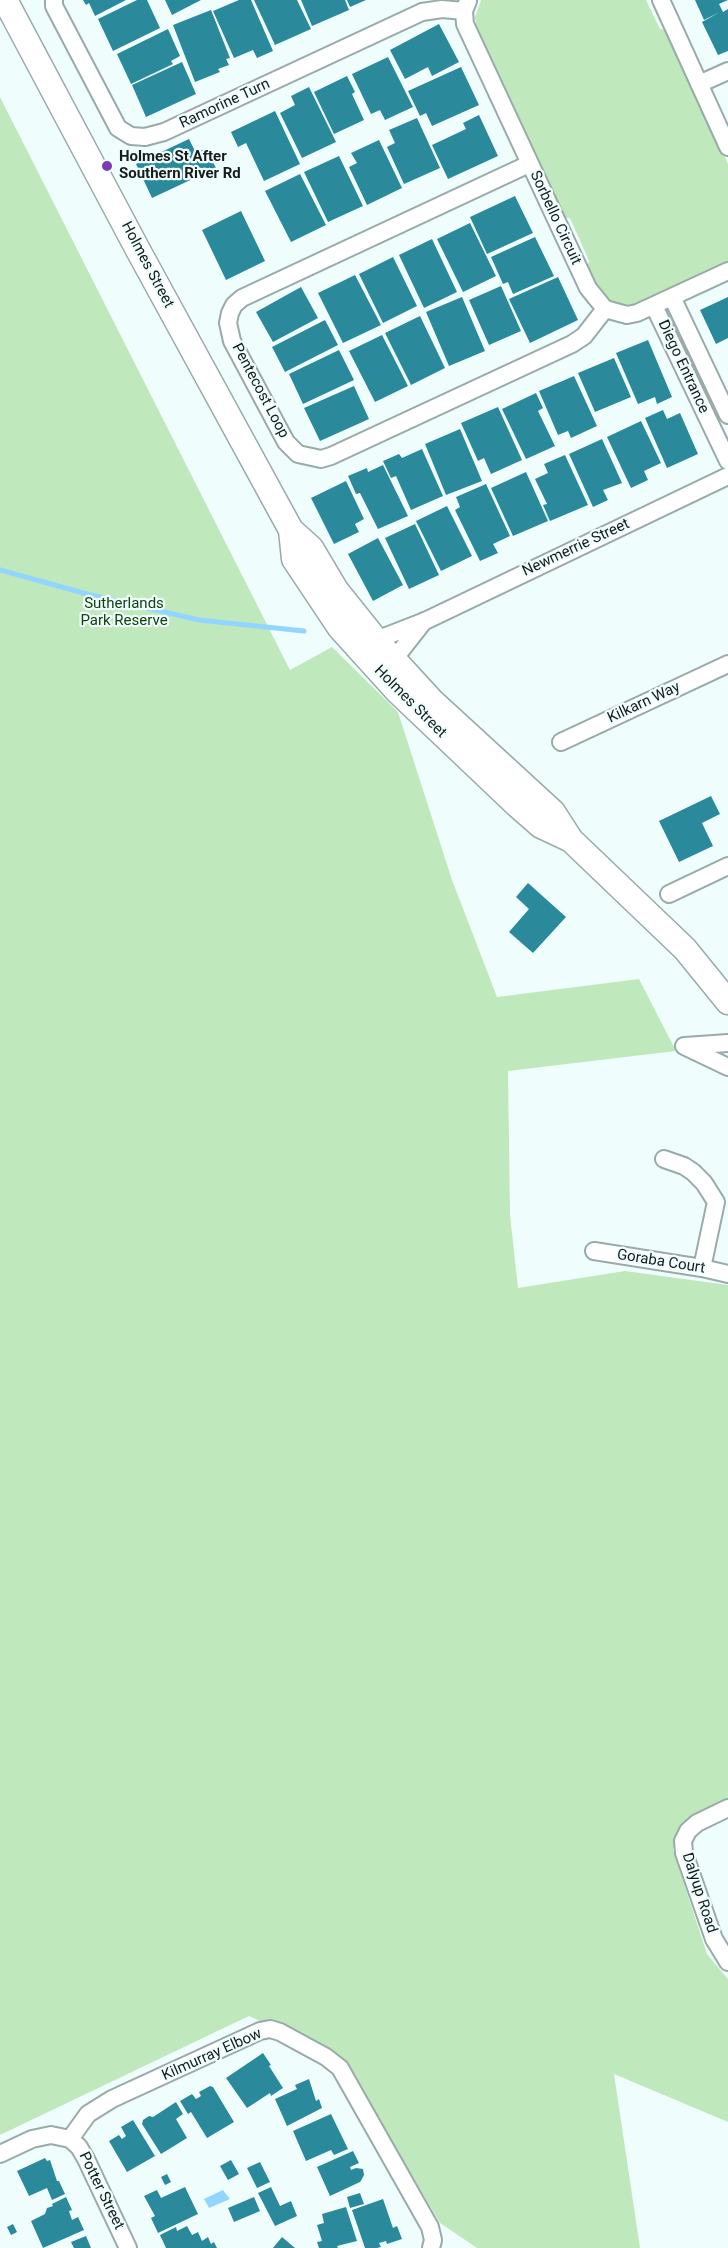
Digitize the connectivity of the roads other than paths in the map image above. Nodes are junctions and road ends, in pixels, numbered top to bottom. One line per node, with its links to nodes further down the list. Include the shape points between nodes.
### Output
1 (5, 0): 17 (main road, Holmes Street, via 291,530 311,548)
2 (54, 0): 4 (street, Ramorine Turn, via 118,128 131,136 144,137 164,132 422,12)
3 (661, 0): 6 (street)
4 (466, 5): 8 (street, Sorbello Circuit, via 465,24)
5 (728, 71): 6 (street)
6 (699, 84): 7 (street)
7 (728, 147)
8 (529, 164): 12 (street, Sorbello Circuit, via 588,288); 12 (street, Pentecost Loop, via 242,298 230,313 232,341 286,442 298,454 321,459 572,344 585,336)
9 (728, 271): 10 (street)
10 (672, 297): 11 (street); 13 (street, Diego Entrance)
11 (654, 306): 12 (street, via 627,315); 14 (street, Diego Entrance)
12 (605, 309)
13 (728, 415)
14 (728, 461)
15 (728, 476): 16 (street, Newmerrie Street)
16 (424, 621): 17 (street, Newmerrie Street); 19 (street, Newmerrie Street)
17 (368, 646): 19 (main road, Holmes Street)
18 (728, 663): 20 (street, Kilkarn Way)
19 (388, 667): 23 (main road, Holmes Street, via 432,701 553,812 571,840 685,949)
20 (561, 742)
21 (728, 866): 22 (street)
22 (669, 894)
23 (728, 1002)
24 (728, 1043): 25 (street, via 684,1046)
25 (728, 1068)
26 (664, 1159): 28 (street, via 693,1172 716,1202)
27 (594, 1251): 28 (street, Goraba Court)
28 (702, 1268): 29 (street, Goraba Court)
29 (728, 1274)
30 (728, 1808): 31 (street, Dalyup Road, via 697,1822 683,1841 714,1939)
31 (728, 1962)
32 (70, 2139): 33 (street, Potter Street, via 51,2135 32,2139); 34 (street, Potter Street, via 86,2159); 35 (street, Kilmurray Elbow, via 88,2114 112,2099 260,2031 280,2032 326,2056 340,2068 430,2227)
33 (0, 2154)
34 (128, 2248)
35 (431, 2248)

